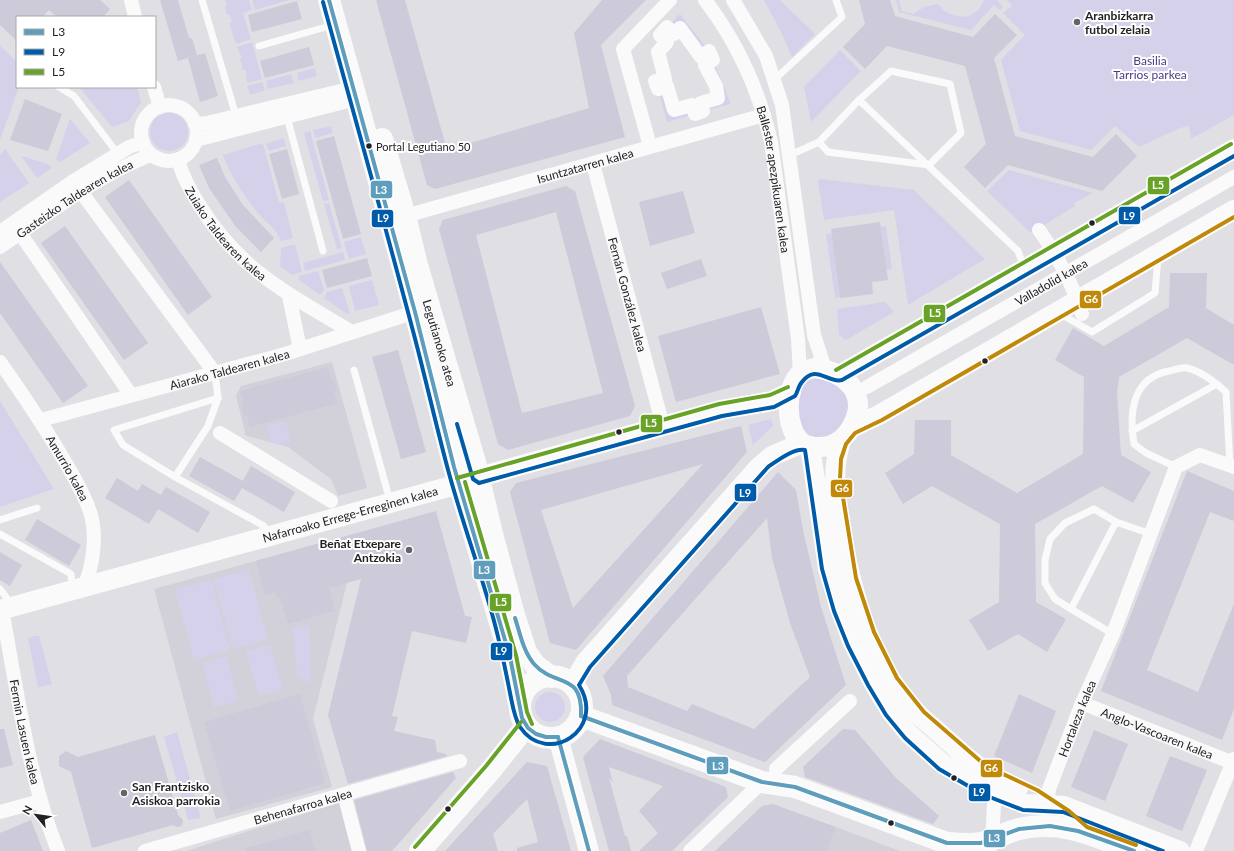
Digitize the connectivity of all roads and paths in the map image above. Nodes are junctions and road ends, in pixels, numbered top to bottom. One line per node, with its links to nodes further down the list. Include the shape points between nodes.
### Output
1 (130, 0): 9 (street)
2 (202, 0): 20 (lane)
3 (329, 0): 10 (main road, Legutianoko atea)
4 (344, 0): 37 (main road, Legutianoko atea)
5 (670, 0): 26 (street, via 623,49)
6 (705, 0): 19 (street, Ballester apezpikuaren kalea, via 745,65)
7 (733, 0): 12 (street, Ballester apezpikuaren kalea, via 766,56)
8 (836, 0): 12 (lane, via 842,17)
9 (135, 16)
10 (335, 24): 11 (lane); 15 (main road, Legutianoko atea)
11 (259, 46)
12 (775, 79): 30 (street, Ballester apezpikuaren kalea)
13 (61, 88): 28 (lane, via 74,96)
14 (154, 88): 17 (street)
15 (354, 94): 20 (street); 21 (street); 49 (main road, Legutianoko atea)
16 (859, 100): 25 (lane); 33 (lane); 33 (lane, via 891,71 950,84 961,133)
17 (160, 107): 22 (street, via 177,107 191,117); 24 (street, via 150,113 144,122 141,132)
18 (695, 114): 18 (street, via 703,112 701,103 718,98 716,86 704,65 713,60 709,51 701,57 680,28 674,34 667,27 660,35 667,42 658,52 665,79 656,81 658,89 667,86 674,110 692,105)
19 (764, 115): 26 (street, Isuntzatarren kalea); 56 (street, Ballester apezpikuaren kalea, via 777,188 798,339)
20 (236, 116): 22 (street)
21 (288, 117): 23 (street); 42 (lane)
22 (195, 124): 23 (street)
23 (196, 140): 31 (street, via 193,148)
24 (143, 142): 28 (street, Gasteizko Taldearen kalea); 29 (street)
25 (819, 142): 30 (lane); 33 (lane, via 828,152)
26 (650, 146): 32 (street, Isuntzatarren kalea)
27 (1234, 149): 43 (main road, Valladolid kalea)
28 (118, 154): 39 (street, Gasteizko Taldearen kalea, via 72,182)
29 (151, 154): 31 (street, via 159,160); 35 (street, Gasteizko Taldearen kalea)
30 (790, 155): 55 (street, Ballester apezpikuaren kalea, via 814,335)
31 (178, 160): 47 (street, Zuiako Taldearen kalea, via 192,193 219,234 255,271)
32 (593, 164): 37 (street, Isuntzatarren kalea); 64 (street, Fernán González kalea)
33 (929, 165): 45 (lane, via 1018,251)
34 (1234, 177): 46 (street, Valladolid kalea)
35 (81, 192): 40 (street, Gasteizko Taldearen kalea); 57 (street)
36 (1234, 210): 44 (main road)
37 (405, 216): 72 (main road, Legutianoko atea)
38 (1039, 230): 43 (street)
39 (0, 232)
40 (20, 233): 41 (street, Gasteizko Taldearen kalea); 61 (street)
41 (0, 247)
42 (324, 251)
43 (1054, 252): 45 (main road, Valladolid kalea); 46 (street)
44 (1159, 254): 48 (main road); 50 (lane, via 1155,293 1092,332)
45 (1025, 269): 55 (main road, Valladolid kalea)
46 (1065, 275): 48 (street); 59 (street, Valladolid kalea)
47 (289, 296): 51 (street, Zuiako Taldearen kalea); 52 (street)
48 (1080, 307): 50 (main road)
49 (415, 312): 51 (street, Aiarako Taldearen kalea); 72 (main road, Legutianoko atea)
50 (1057, 312): 67 (main road)
51 (352, 332): 52 (street, Aiarako Taldearen kalea)
52 (300, 349): 57 (street, Aiarako Taldearen kalea)
53 (0, 362): 63 (street, Amurrio kalea)
54 (354, 370): 74 (lane)
55 (832, 372): 56 (main road, via 815,368); 67 (main road, via 850,383 856,393 858,410)
56 (800, 373): 60 (main road)
57 (215, 374): 61 (street, Aiarako Taldearen kalea); 62 (lane)
58 (1217, 384): 65 (lane); 65 (lane, via 1186,367 1155,374 1137,394 1131,416); 70 (lane, via 1226,392)
59 (868, 387)
60 (790, 392): 64 (main road, Nafarroako Errege-Erreginen kalea, via 772,401 721,410); 68 (main road, via 788,407 793,430)
61 (131, 395): 63 (street, Aiarako Taldearen kalea)
62 (218, 398): 71 (lane, via 208,426); 71 (lane, via 114,430 123,445)
63 (41, 420): 81 (street, Amurrio kalea, via 85,499 91,515 93,552 89,576)
64 (663, 426): 72 (main road, Nafarroako Errege-Erreginen kalea)
65 (1132, 431): 69 (lane, via 1134,444 1146,453)
66 (220, 432): 73 (street)
67 (846, 434): 68 (main road, via 834,446 826,448); 96 (main road, via 834,471 838,513 850,579 868,634 892,681 920,716 983,771)
68 (806, 445): 87 (main road, via 778,453 759,467 585,663); 96 (main road, via 833,587 853,643 873,682 891,712 936,760 984,788)
69 (1176, 467): 70 (street, via 1200,455); 79 (street, Hortaleza kalea)
70 (1232, 467)
71 (175, 477): 80 (lane, via 264,526)
72 (469, 480): 74 (main road, Nafarroako Errege-Erreginen kalea); 86 (main road, Legutianoko atea, via 492,534 524,645 535,665); 91 (main road, Legutianoko atea)
73 (331, 501)
74 (391, 503): 80 (main road, Nafarroako Errege-Erreginen kalea)
75 (36, 508): 76 (lane)
76 (0, 520)
77 (1116, 522): 79 (lane); 83 (lane); 83 (lane, via 1094,510 1065,523 1050,539 1045,560 1045,583 1055,598)
78 (0, 534): 81 (lane, via 71,574)
79 (1151, 534): 85 (street, Hortaleza kalea)
80 (267, 536): 81 (main road, Nafarroako Errege-Erreginen kalea)
81 (78, 588): 84 (main road, Nafarroako Errege-Erreginen kalea)
82 (0, 589): 84 (lane, via 6,597)
83 (1071, 608): 85 (lane)
84 (4, 609): 98 (street, Fermin Lasuen kalea)
85 (1113, 634): 89 (street, Hortaleza kalea)
86 (551, 677): 87 (main road); 91 (main road, via 535,681 529,686 521,701)
87 (572, 685): 90 (main road, via 581,699)
88 (850, 701): 95 (street)
89 (1082, 703): 94 (street, Anglo-Vascoaren kalea); 99 (street, Hortaleza kalea, via 1050,789)
90 (581, 716): 92 (main road, via 574,727); 95 (main road)
91 (523, 717): 92 (main road, via 540,736); 107 (main road, via 491,770)
92 (558, 737): 108 (main road)
93 (460, 761): 97 (street, Behenafarroa kalea)
94 (1233, 761): 112 (street)
95 (769, 775): 103 (main road, via 935,839); 109 (street)
96 (996, 786): 99 (main road, via 1025,804); 102 (street)
97 (339, 795): 105 (street, Behenafarroa kalea); 106 (street)
98 (40, 801): 100 (street); 104 (street, Fermin Lasuen kalea)
99 (1047, 804): 101 (main road); 111 (main road, via 1064,806)
100 (0, 812)
101 (1084, 832): 102 (main road, via 1064,826 1046,825 1016,830); 110 (main road)
102 (992, 845): 103 (main road, via 970,844)
103 (963, 847)
104 (58, 851)
105 (145, 851)
106 (359, 851)
107 (420, 851)
108 (588, 851)
109 (690, 851)
110 (1134, 851)
111 (1180, 851)
112 (1196, 851)

